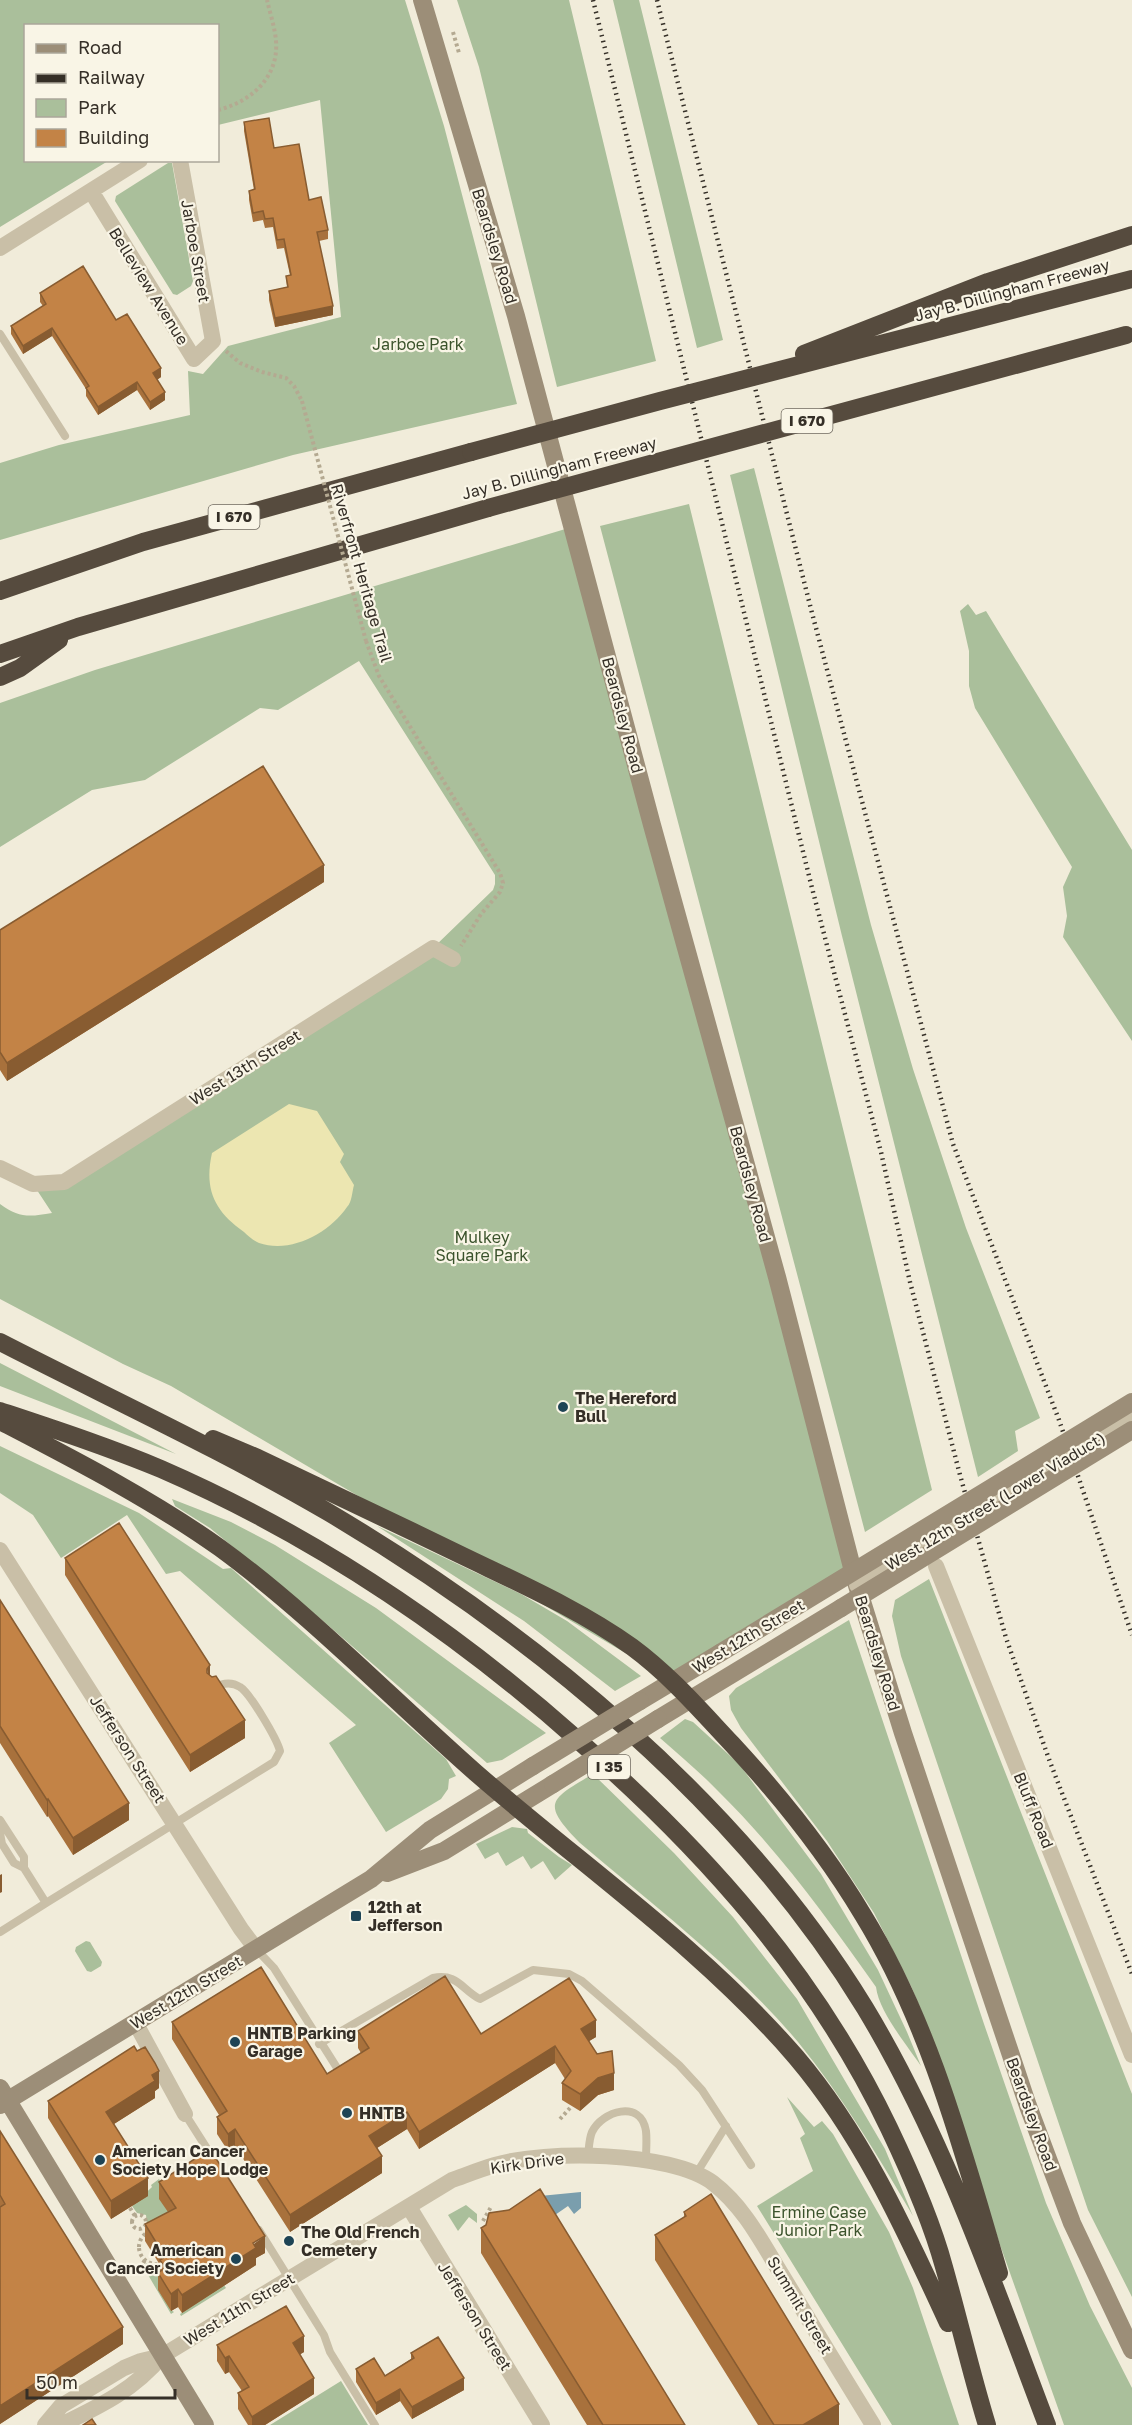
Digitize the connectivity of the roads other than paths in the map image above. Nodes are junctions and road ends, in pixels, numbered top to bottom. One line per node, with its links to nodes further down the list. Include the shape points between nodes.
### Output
1 (422, 0): 28 (street, Beardsley Road, via 516,316)
2 (137, 162): 4 (street)
3 (180, 162): 10 (street, Jarboe Street)
4 (91, 191): 6 (street); 10 (street, Belleview Avenue, via 194,358)
5 (1132, 235): 11 (highway, bridge, via 988,282)
6 (0, 248)
7 (1132, 279): 11 (highway, Jay B. Dillingham Freeway / I 670, bridge)
8 (0, 334): 12 (lane)
9 (1130, 334): 14 (highway, Jay B. Dillingham Freeway / I 670, bridge, via 488,508)
10 (213, 341)
11 (727, 385): 13 (highway, Jay B. Dillingham Freeway / I 670, bridge, via 143,542)
12 (65, 436)
13 (0, 591)
14 (78, 627): 15 (highway, Jay B. Dillingham Freeway / I 670); 16 (highway, via 20,668)
15 (0, 654)
16 (0, 677)
17 (453, 959): 18 (street, West 13th Street, via 433,948 64,1182 33,1184)
18 (0, 1168)
19 (0, 1342): 20 (highway, I 35)
20 (63, 1375): 29 (highway, via 258,1458 551,1598 624,1642); 58 (highway, I 35, via 308,1502 450,1591 582,1692 669,1770 728,1830 771,1876 823,1944 899,2068 960,2202)
21 (1132, 1402): 29 (street, West 12th Street, bridge)
22 (0, 1411): 57 (highway, I 35, via 160,1469 229,1501 338,1561 418,1612 502,1676 675,1828 777,1945 851,2056 889,2127 918,2195 944,2266)
23 (1132, 1417): 28 (street, West 12th Street (Lower Viaduct), bridge)
24 (0, 1421): 32 (highway, via 180,1520 223,1551)
25 (1132, 1430): 31 (street, West 12th Street, bridge)
26 (0, 1550): 35 (street, Jefferson Street)
27 (936, 1566): 42 (street, Bluff Road)
28 (857, 1585): 55 (street, Beardsley Road, via 1028,2106 1072,2223)
29 (673, 1681): 31 (highway); 32 (street, West 12th Street, bridge)
30 (213, 1688): 35 (lane, via 230,1683 242,1688 280,1751 274,1762)
31 (691, 1701): 33 (street, West 12th Street, bridge); 58 (highway, via 770,1785 817,1845 864,1916 896,1977 952,2118)
32 (495, 1788): 33 (highway); 36 (street, West 12th Street, via 430,1830)
33 (517, 1807): 36 (street, West 12th Street, via 444,1851); 57 (highway, via 713,1970 798,2059 866,2156)
34 (2, 1823): 37 (lane)
35 (176, 1823): 37 (lane); 39 (street, Jefferson Street)
36 (371, 1879): 39 (street, West 12th Street)
37 (46, 1903): 38 (lane)
38 (0, 1932)
39 (256, 1949): 40 (street, West 12th Street); 41 (lane, via 274,1968)
40 (135, 2022): 44 (street, West 12th Street); 45 (street)
41 (319, 2044): 43 (lane); 46 (lane, via 433,1978 449,1978 480,1999 533,1970 569,1974 679,2065)
42 (1132, 2055)
43 (339, 2071)
44 (2, 2098): 56 (street)
45 (185, 2114): 50 (lane)
46 (726, 2126): 49 (lane); 51 (lane)
47 (588, 2156): 48 (street, Kirk Drive); 48 (lane, via 592,2133 598,2124 626,2110 644,2124); 52 (street, Kirk Drive, via 497,2164 452,2180)
48 (650, 2160): 51 (street, Summit Street)
49 (751, 2164)
50 (218, 2166)
51 (696, 2174): 64 (street, Summit Street, via 712,2183 745,2214)
52 (409, 2207): 54 (street, West 11th Street); 63 (street, Jefferson Street)
53 (254, 2221): 54 (lane)
54 (289, 2279): 56 (street, West 11th Street); 62 (lane)
55 (1132, 2350)
56 (162, 2356): 59 (street, West 11th Street, via 124,2368 62,2406); 60 (street, West 11th Street, via 142,2379); 61 (street)
57 (968, 2365): 65 (highway, I 35)
58 (1038, 2401): 66 (highway, I 35)
59 (45, 2425)
60 (61, 2425)
61 (205, 2425)
62 (375, 2425)
63 (542, 2425)
64 (873, 2425)
65 (987, 2425)
66 (1047, 2425)

